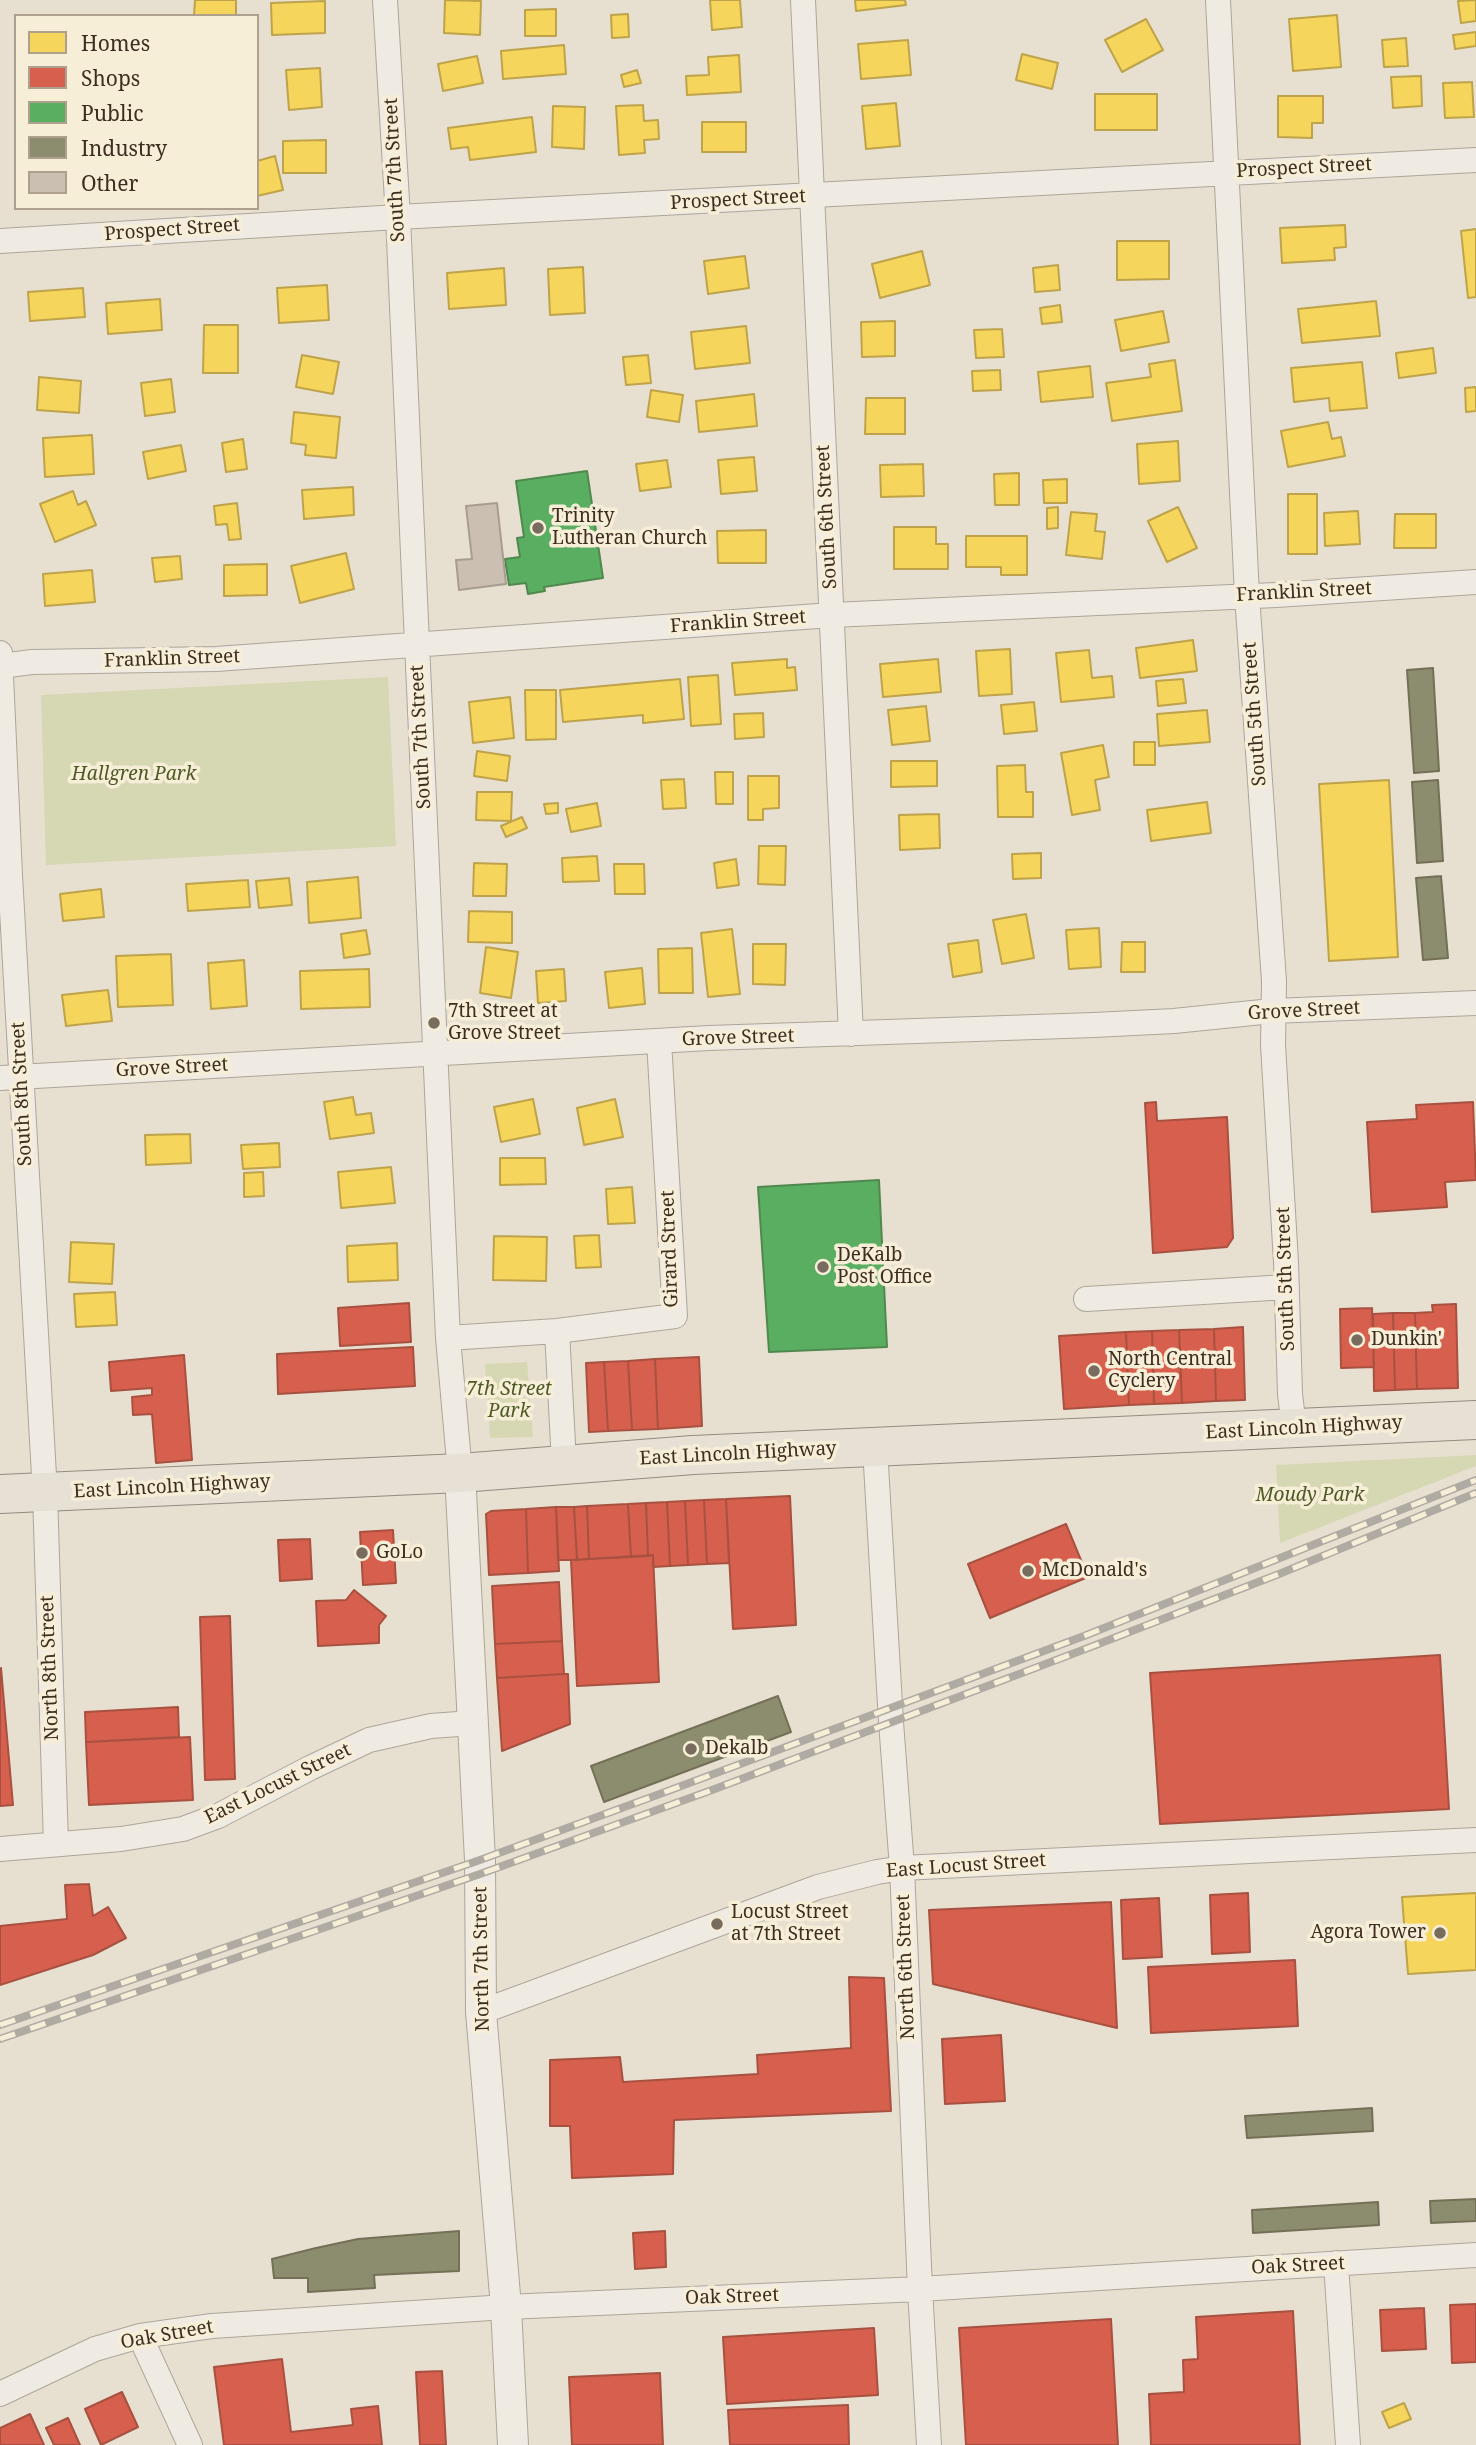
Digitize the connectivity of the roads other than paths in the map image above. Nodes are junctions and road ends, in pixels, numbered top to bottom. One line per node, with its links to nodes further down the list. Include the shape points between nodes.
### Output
1 (384, 0): 7 (street, South 7th Street)
2 (803, 0): 6 (street, South 6th Street)
3 (1218, 0): 5 (street, South 5th Street)
4 (1476, 160): 5 (street, Prospect Street)
5 (1225, 172): 6 (street, Prospect Street); 10 (street, South 5th Street)
6 (812, 196): 7 (street, Prospect Street); 11 (street, South 6th Street)
7 (398, 217): 8 (street, Prospect Street); 12 (street, South 7th Street)
8 (0, 241)
9 (1476, 582): 10 (street, Franklin Street)
10 (1247, 595): 11 (street, Franklin Street); 16 (street, South 5th Street, via 1274,981)
11 (832, 615): 12 (street, Franklin Street); 17 (street, South 6th Street)
12 (416, 646): 14 (street, Franklin Street); 19 (street, South 7th Street)
13 (0, 653): 14 (street, South 8th Street)
14 (0, 666): 20 (street, South 8th Street)
15 (1476, 1003): 16 (street, Grove Street)
16 (1272, 1011): 17 (street, Grove Street, via 1174,1021); 21 (street, South 5th Street)
17 (851, 1034): 18 (street, Grove Street)
18 (659, 1041): 19 (street, Grove Street); 23 (street, Girard Street, via 675,1316)
19 (437, 1054): 20 (street, Grove Street); 24 (street, South 7th Street)
20 (10, 1078): 30 (street, South 8th Street)
21 (1287, 1287): 22 (street); 26 (street, South 5th Street)
22 (1086, 1299)
23 (557, 1331): 24 (street, Girard Street); 28 (street)
24 (448, 1338): 29 (street, South 7th Street)
25 (1476, 1420): 26 (main road, East Lincoln Highway)
26 (1294, 1427): 27 (main road, East Lincoln Highway)
27 (875, 1448): 28 (main road, East Lincoln Highway); 36 (street, North 6th Street)
28 (564, 1463): 29 (main road, East Lincoln Highway)
29 (460, 1473): 30 (main road, East Lincoln Highway); 32 (street, North 7th Street)
30 (45, 1493): 31 (main road, East Lincoln Highway); 34 (street, North 8th Street)
31 (0, 1494)
32 (472, 1723): 34 (street, East Locust Street, via 431,1726 369,1740 183,1829); 37 (street, North 7th Street, via 480,1860)
33 (1476, 1840): 36 (street, East Locust Street)
34 (55, 1844): 35 (street, East Locust Street)
35 (0, 1849)
36 (902, 1868): 37 (street, East Locust Street, via 835,1881); 40 (street, North 6th Street)
37 (481, 2012): 41 (street, North 7th Street)
38 (1476, 2255): 39 (street, Oak Street)
39 (1336, 2263): 40 (street, Oak Street); 47 (street)
40 (920, 2289): 41 (street, Oak Street); 46 (street, North 6th Street)
41 (506, 2307): 42 (street, Oak Street, via 212,2326); 45 (street, North 7th Street)
42 (140, 2336): 43 (street, Oak Street, via 95,2349); 44 (street)
43 (0, 2394)
44 (190, 2445)
45 (513, 2445)
46 (929, 2445)
47 (1348, 2445)

